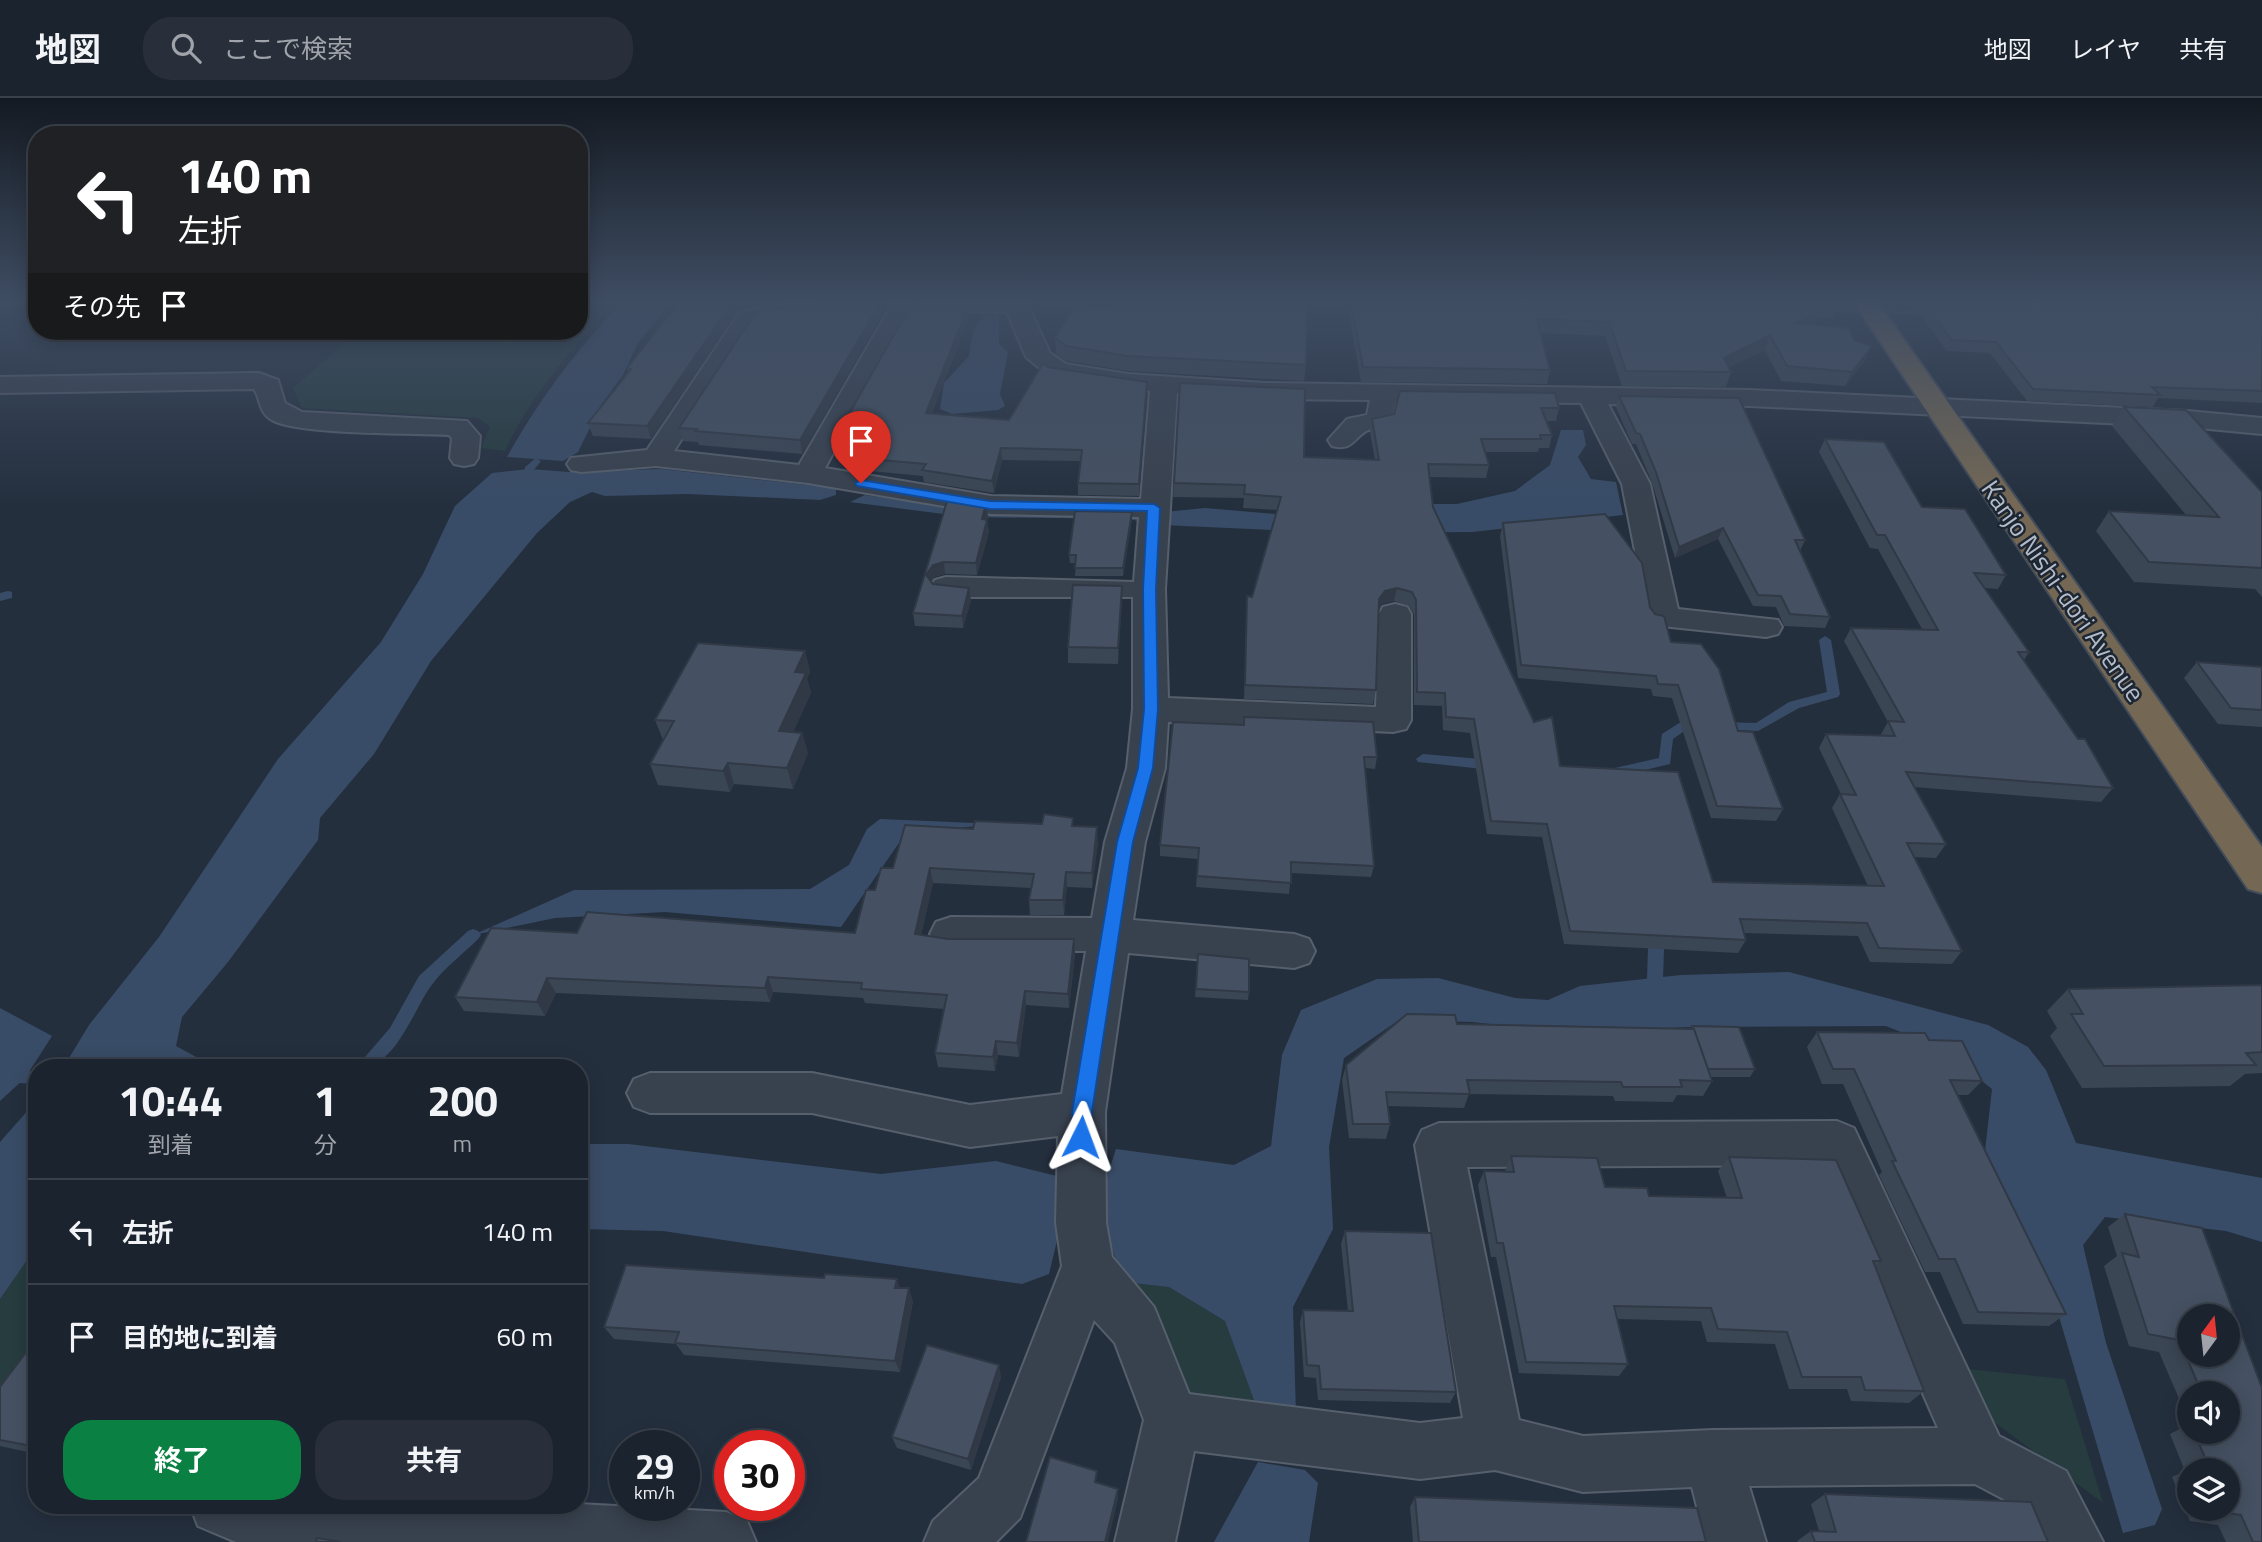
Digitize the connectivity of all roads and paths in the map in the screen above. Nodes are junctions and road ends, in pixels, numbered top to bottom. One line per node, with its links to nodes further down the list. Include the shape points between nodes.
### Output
1 (714, 370): 13 (street)
2 (867, 370): 15 (street)
3 (1057, 370): 6 (street)
4 (1911, 370): 9 (highway, Kanjo Nishi-dori Avenue)
5 (0, 385): 12 (street, via 259,381 269,386 272,406 282,415 302,420 457,426 466,436)
6 (1164, 385): 7 (street); 16 (street)
7 (1385, 392): 8 (street); 11 (street, via 1379,420 1357,425)
8 (1590, 395): 9 (street); 20 (street, via 1636,484 1664,618)
9 (1937, 408): 10 (street); 22 (highway, Kanjo Nishi-dori Avenue)
10 (2262, 426)
11 (1342, 440)
12 (464, 458)
13 (656, 458): 14 (street); 15 (street)
14 (581, 464)
15 (808, 474): 16 (street, via 990,505)
16 (1153, 519): 18 (street)
17 (946, 587): 18 (street)
18 (1149, 589): 21 (street)
19 (1395, 614): 21 (street, via 1394,720)
20 (1766, 627)
21 (1151, 709): 24 (street, via 1146,768 1125,842)
22 (2262, 878)
23 (951, 934): 24 (street)
24 (1110, 935): 25 (street); 27 (street)
25 (1294, 951)
26 (650, 1093): 27 (street, via 811,1093 970,1126)
27 (1082, 1112): 28 (street)
28 (1083, 1225): 29 (street, via 1112,1301 1135,1326); 36 (street, via 1000,1497)
29 (1172, 1420): 30 (street, via 1420,1451); 37 (street)
30 (1495, 1442): 31 (street, via 1439,1145 1837,1143); 32 (street, via 1583,1464)
31 (1979, 1456): 32 (street); 39 (street, via 2046,1490)
32 (1713, 1458): 38 (street)
33 (237, 1514): 34 (street)
34 (288, 1539): 35 (street, via 361,1521)
35 (709, 1541)
36 (954, 1542)
37 (1145, 1542)
38 (1736, 1542)
39 (2073, 1542)

